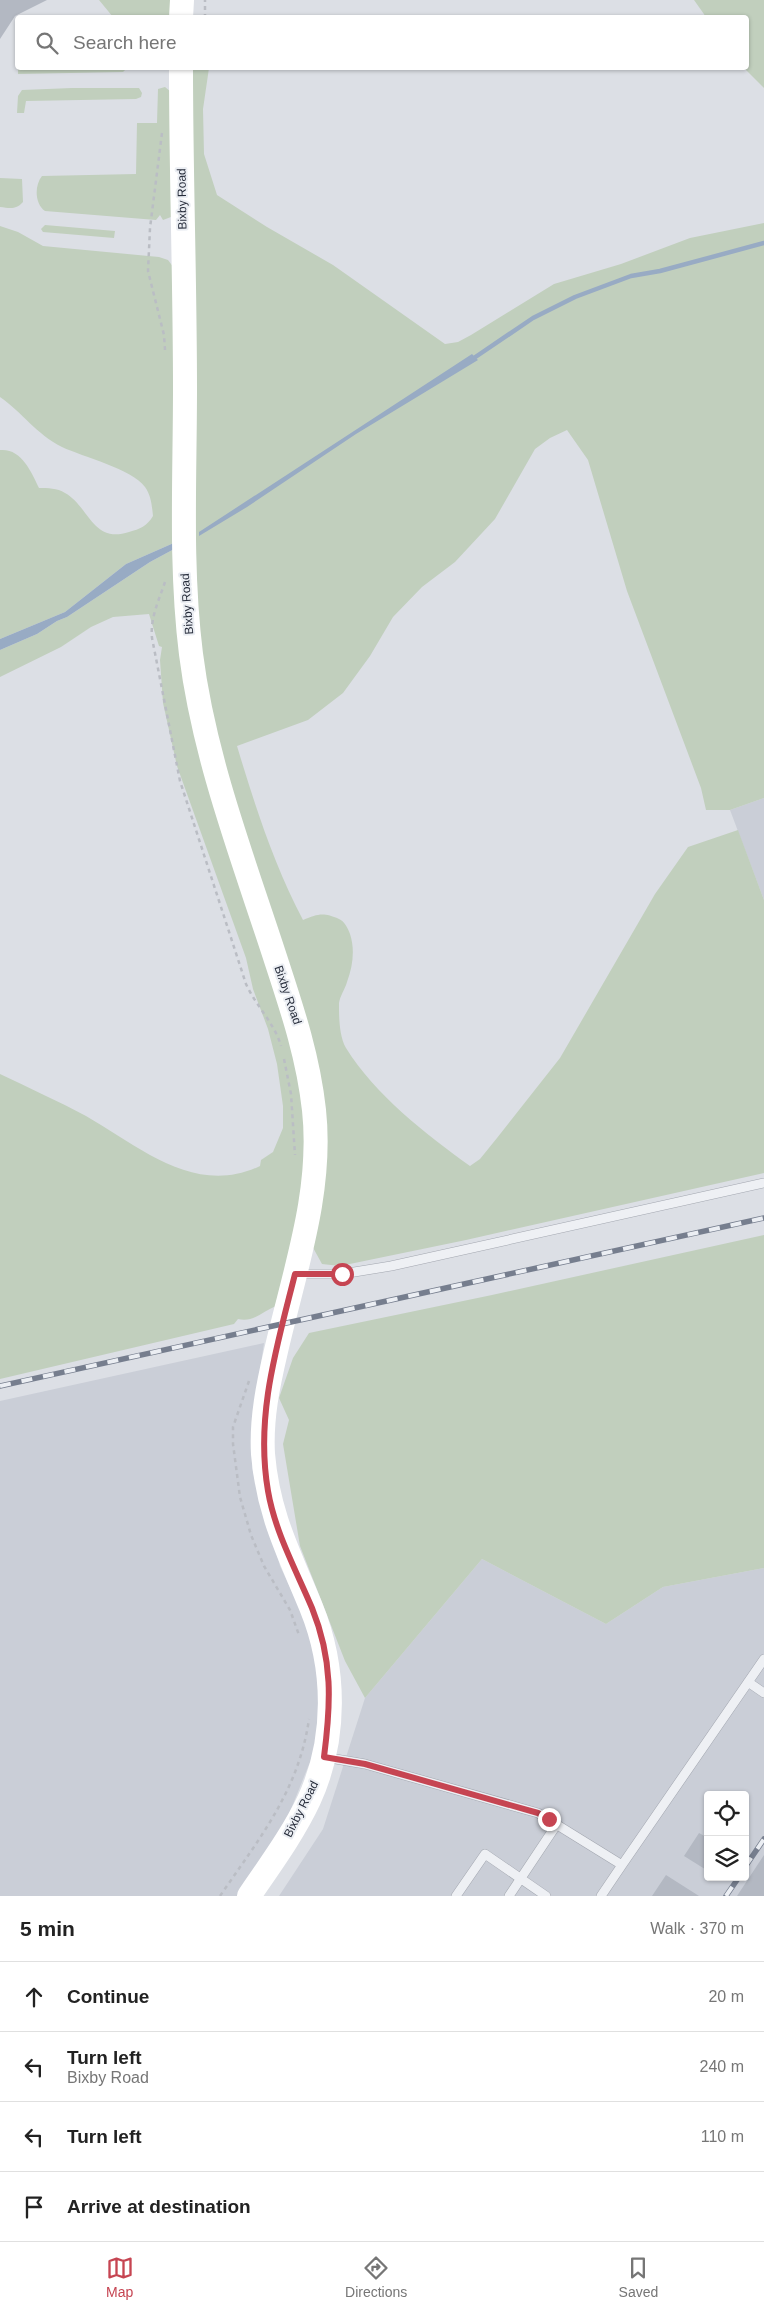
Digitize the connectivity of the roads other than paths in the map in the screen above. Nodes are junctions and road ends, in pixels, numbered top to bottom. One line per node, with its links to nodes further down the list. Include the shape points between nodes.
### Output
1 (182, 0): 2 (street)
2 (181, 15)
3 (181, 70): 5 (street, Bixby Road, via 185,604 203,726 226,809 300,1030 310,1078 316,1136 315,1164)
4 (764, 1183): 5 (lane, via 391,1266 342,1274)
5 (295, 1274): 9 (street, Bixby Road, via 265,1404 264,1460 276,1523 312,1609 326,1654 330,1697)
6 (764, 1659): 7 (lane)
7 (748, 1682): 8 (lane); 11 (lane)
8 (764, 1693)
9 (324, 1757): 10 (lane, via 365,1764 538,1813); 14 (street, Bixby Road, via 307,1804)
10 (557, 1824): 11 (lane); 12 (lane)
11 (622, 1864): 17 (lane)
12 (521, 1878): 13 (lane); 15 (lane, via 484,1854); 16 (lane)
13 (546, 1895)
14 (249, 1896)
15 (456, 1896)
16 (509, 1896)
17 (601, 1896)

